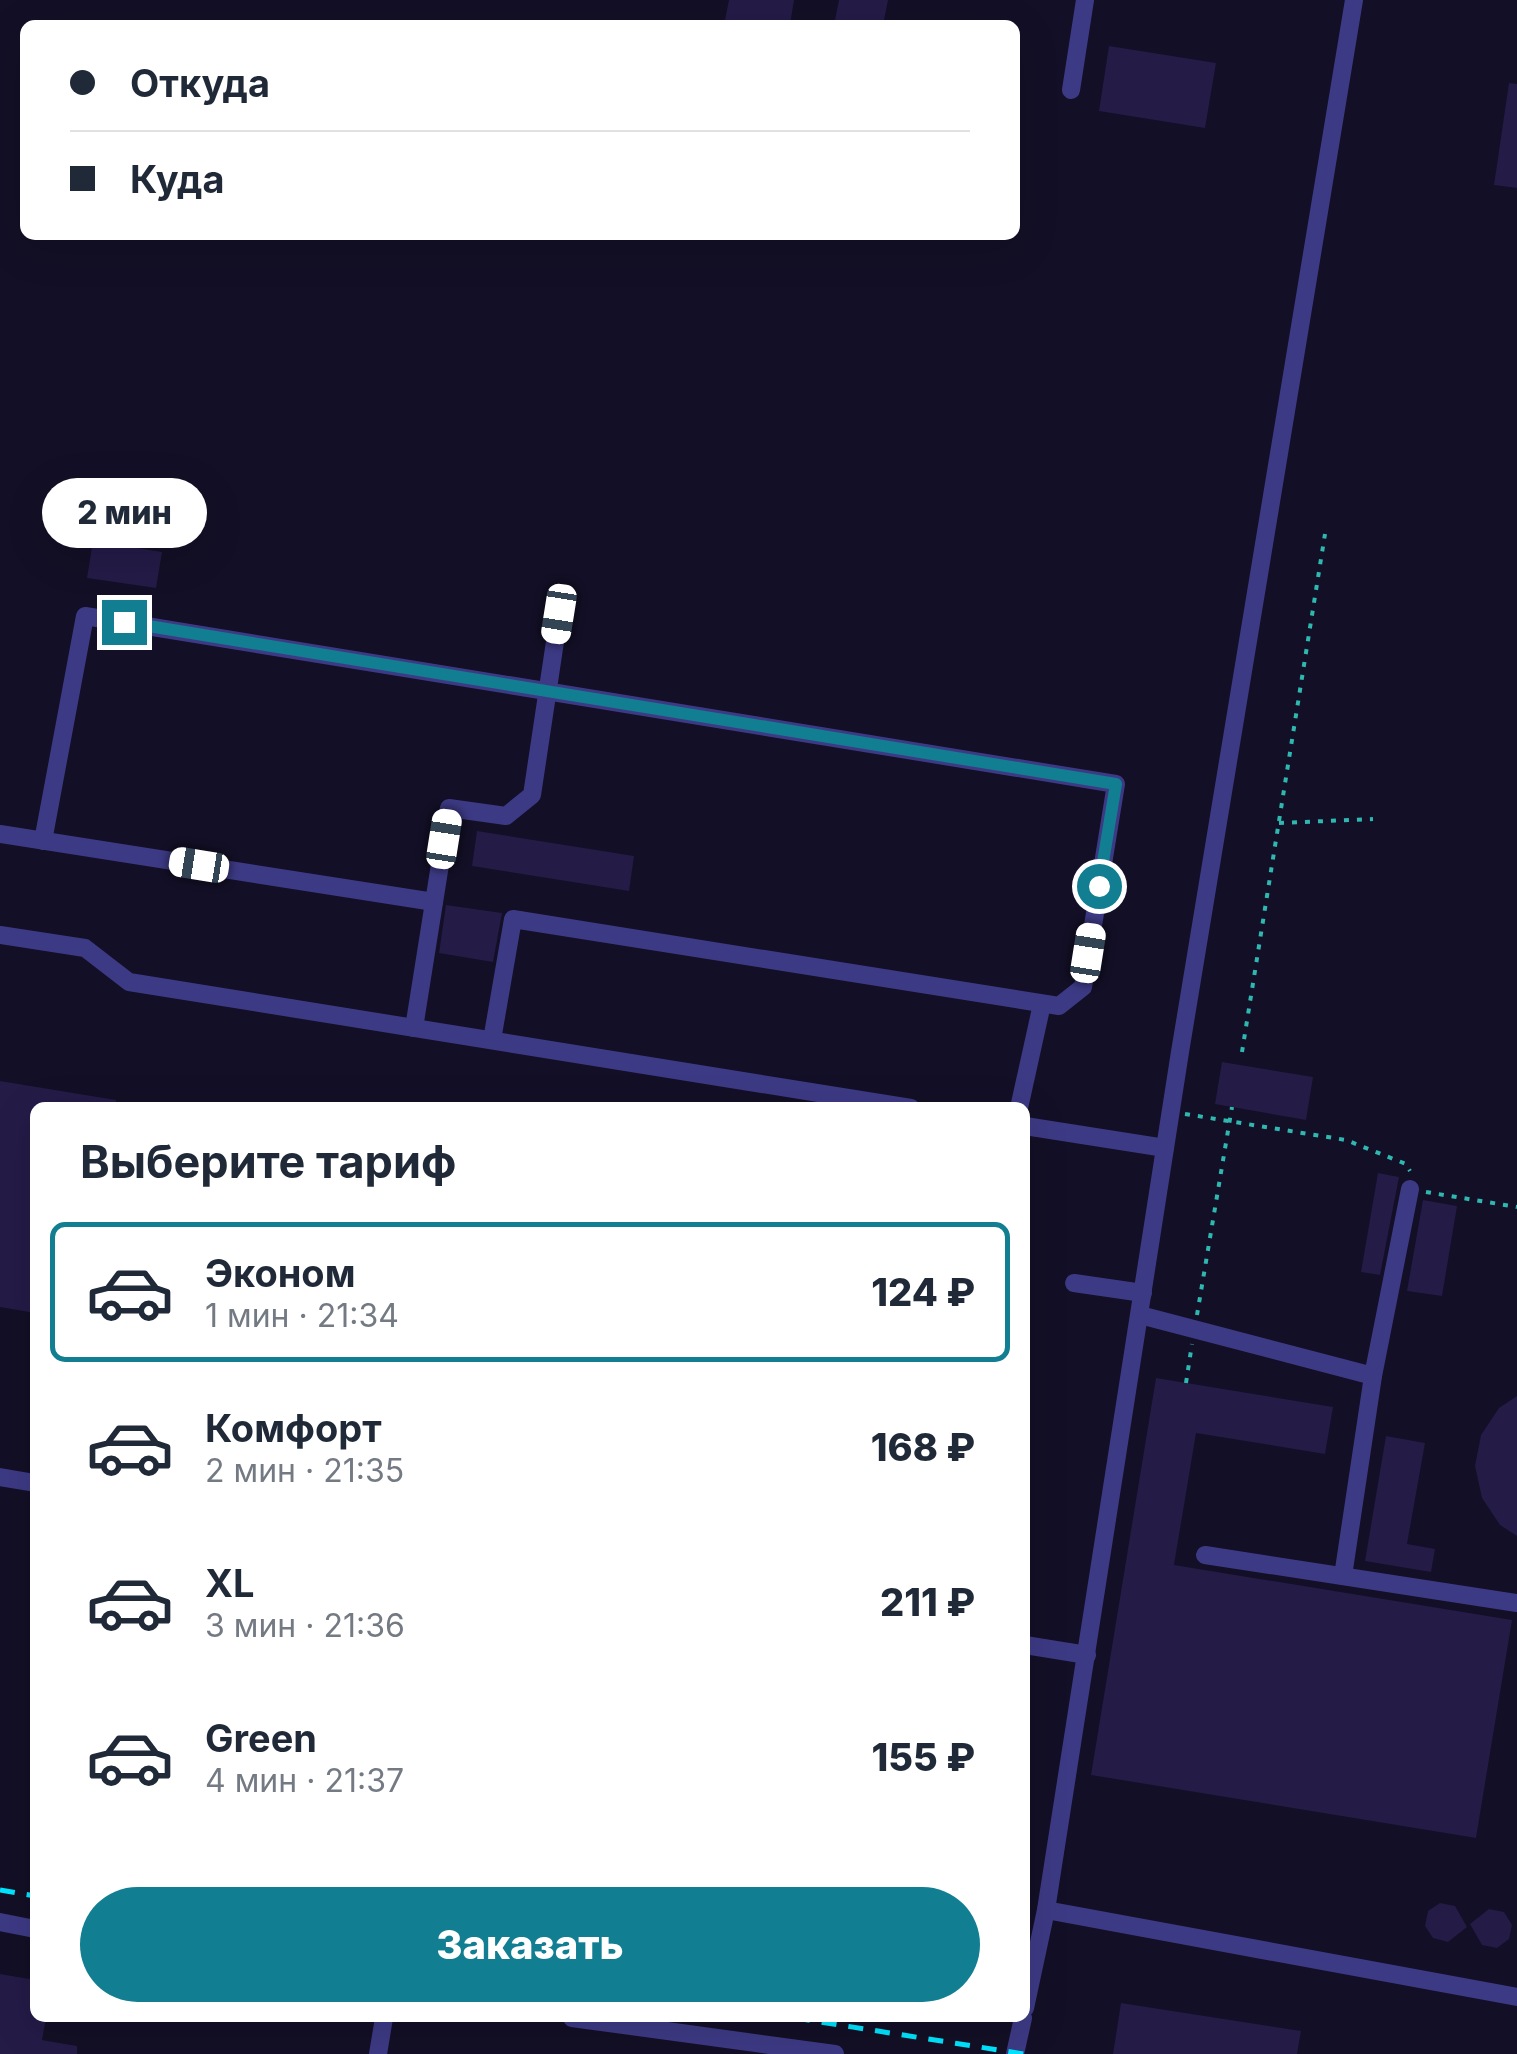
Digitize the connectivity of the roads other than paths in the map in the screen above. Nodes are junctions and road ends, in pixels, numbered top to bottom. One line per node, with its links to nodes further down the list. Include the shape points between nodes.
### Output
1 (1086, 0): 3 (street)
2 (1354, 0): 16 (street)
3 (1071, 90)
4 (559, 614): 5 (street)
5 (547, 692): 7 (street, via 85,616); 8 (street, via 532,795 506,816 449,808); 10 (street, via 1116,784 1082,987 1058,1006)
6 (0, 834): 7 (street)
7 (43, 841): 8 (street)
8 (434, 902): 11 (street)
9 (0, 935): 11 (street, via 85,948 129,982)
10 (1042, 1004): 12 (street, via 513,919); 14 (street)
11 (414, 1028): 12 (street)
12 (492, 1040): 13 (street)
13 (874, 1102)
14 (1020, 1102)
15 (1030, 1127): 16 (street)
16 (1165, 1148): 19 (street)
17 (1410, 1189): 21 (street)
18 (1074, 1283): 19 (street)
19 (1143, 1293): 20 (street)
20 (1140, 1315): 21 (street); 28 (street)
21 (1373, 1376): 25 (street)
22 (0, 1478): 23 (street)
23 (30, 1482)
24 (1205, 1555): 25 (street)
25 (1343, 1576): 26 (street)
26 (1517, 1603)
27 (1030, 1646): 28 (street)
28 (1087, 1655): 29 (street)
29 (1046, 1910): 32 (street); 33 (street)
30 (0, 1922): 31 (street)
31 (30, 1927)
32 (1030, 1985)
33 (1517, 1996)
34 (383, 2022): 37 (street)
35 (601, 2022): 38 (street)
36 (1022, 2022): 39 (street)
37 (378, 2054)
38 (836, 2054)
39 (1016, 2054)

